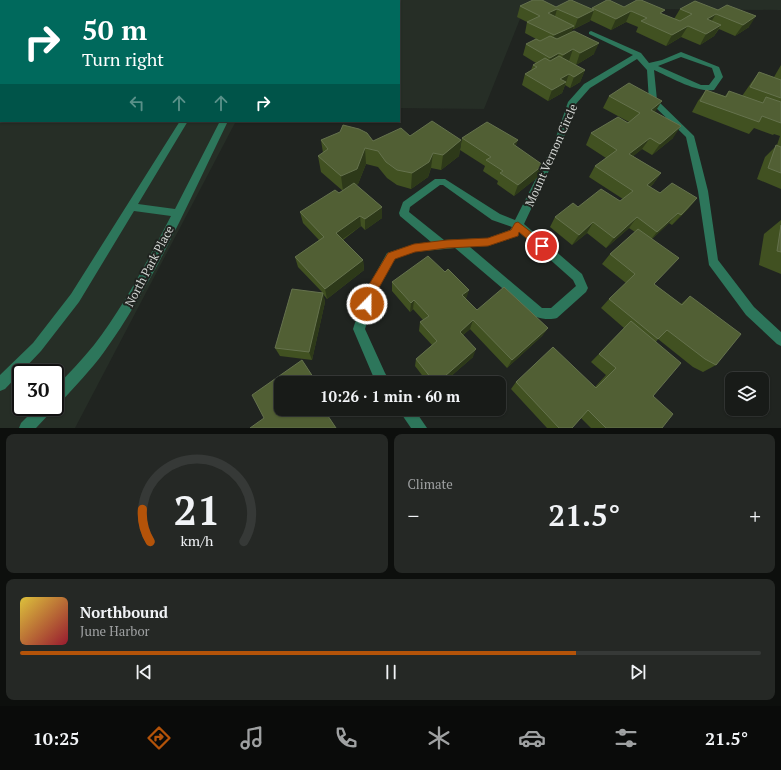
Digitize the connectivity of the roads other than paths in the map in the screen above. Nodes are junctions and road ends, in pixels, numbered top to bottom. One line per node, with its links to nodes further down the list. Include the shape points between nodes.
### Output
1 (591, 33): 2 (street)
2 (638, 55): 3 (street); 8 (street, Mount Vernon Circle, via 587,86 571,104 558,143)
3 (649, 65): 3 (street, via 666,63 680,54 714,67 720,77 710,88 700,87); 11 (street, via 653,101 690,136 703,191 713,262 750,311)
4 (183, 122): 6 (street)
5 (223, 122): 7 (street, North Park Place)
6 (132, 207): 7 (street); 13 (street, via 64,314 37,347)
7 (177, 213): 14 (street, North Park Place, via 119,319 104,342)
8 (518, 226): 9 (street, via 496,217 444,182 438,181 406,206 404,213); 10 (street, Mount Vernon Circle, via 514,233 488,242); 10 (street, via 578,277 582,288 552,314 540,313)
9 (441, 244): 10 (street, Mount Vernon Circle); 12 (street, Mount Vernon Circle, via 414,248 391,256 371,292 359,329)
10 (457, 244)
11 (781, 340)
12 (379, 376)
13 (0, 384)
14 (64, 389)
15 (37, 416): 17 (street)
16 (411, 416): 18 (street)
17 (26, 428)
18 (420, 428)

